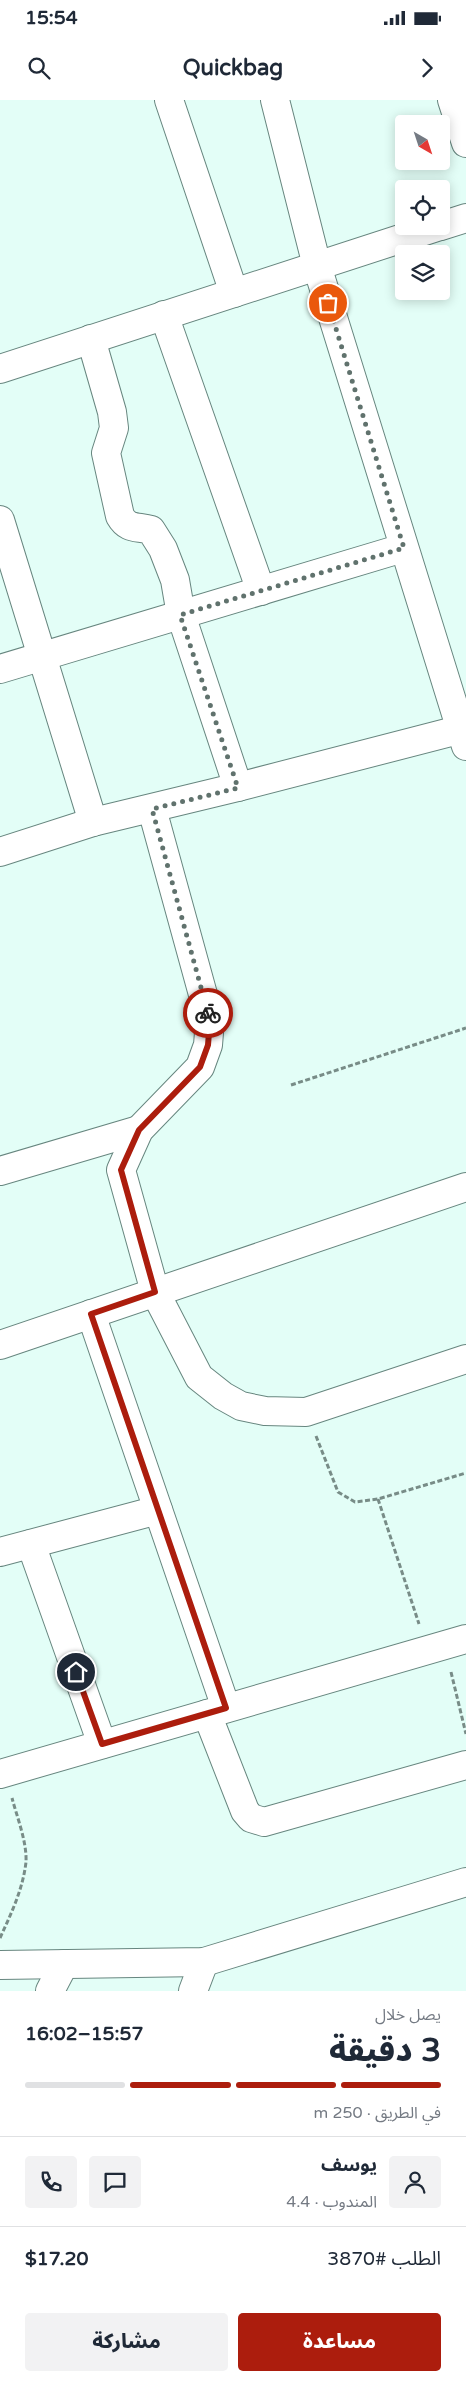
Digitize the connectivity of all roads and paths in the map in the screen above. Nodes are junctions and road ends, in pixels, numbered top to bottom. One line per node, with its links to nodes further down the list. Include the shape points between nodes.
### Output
1 (169, 100): 9 (street)
2 (275, 100): 8 (street)
3 (452, 100): 4 (street)
4 (466, 143)
5 (466, 218): 6 (street)
6 (450, 223)
7 (412, 235): 8 (street)
8 (317, 266): 9 (street); 14 (street)
9 (234, 293): 10 (street)
10 (164, 316): 11 (street); 15 (street)
11 (91, 339): 12 (street); 16 (street, via 112,412 114,428 106,453 120,516 130,528 151,530 155,536 175,580)
12 (0, 369)
13 (0, 520): 17 (street)
14 (404, 548): 15 (street); 19 (street)
15 (261, 591): 16 (street)
16 (180, 615): 17 (street); 20 (street)
17 (42, 657): 18 (street); 22 (street)
18 (0, 669)
19 (464, 734): 20 (street)
20 (238, 788): 21 (street)
21 (152, 809): 22 (street); 26 (street, via 210,1020 208,1045 200,1067)
22 (93, 822): 23 (street)
23 (0, 852)
24 (466, 1028): 25 (path)
25 (291, 1085)
26 (139, 1130): 27 (street); 29 (street, via 121,1170)
27 (0, 1171)
28 (466, 1187): 29 (street)
29 (155, 1292): 30 (street); 33 (street, via 198,1377 241,1406 264,1411)
30 (91, 1314): 31 (street); 36 (street)
31 (0, 1345)
32 (466, 1359): 33 (street)
33 (306, 1412): 35 (path, via 338,1492 355,1502)
34 (466, 1473): 35 (path)
35 (378, 1499): 39 (path)
36 (158, 1510): 37 (street); 40 (street)
37 (31, 1544): 38 (street); 42 (street)
38 (0, 1552)
39 (446, 1645): 40 (street); 41 (path)
40 (217, 1711): 42 (street); 43 (street, via 245,1811 251,1818 264,1822)
41 (466, 1734)
42 (102, 1744): 44 (street)
43 (466, 1766)
44 (1, 1769): 46 (path, via 21,1828 26,1861 17,1901)
45 (466, 1882): 47 (street)
46 (0, 1939)
47 (204, 1962): 48 (street); 51 (street)
48 (64, 1964): 49 (street); 50 (street)
49 (0, 1965)
50 (50, 1991)
51 (193, 1991)

